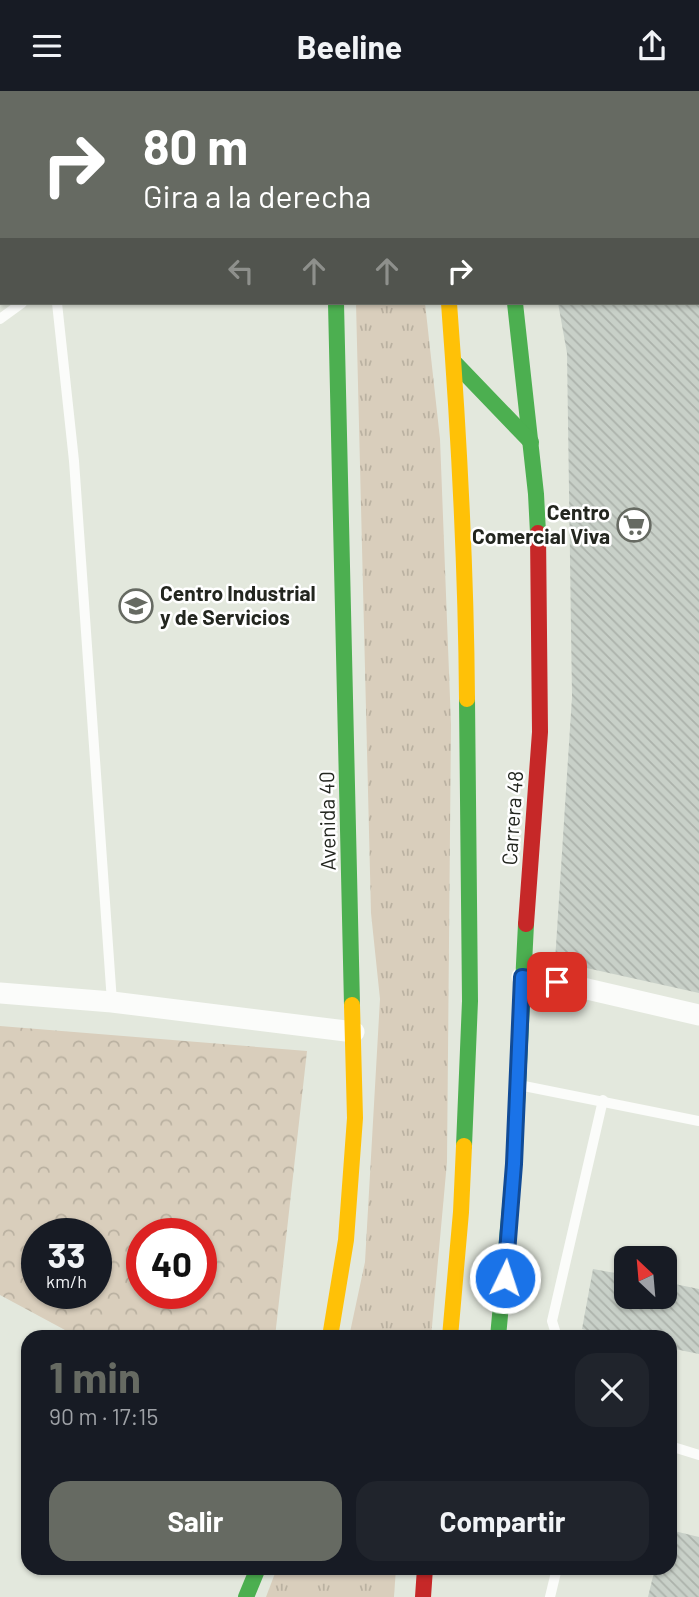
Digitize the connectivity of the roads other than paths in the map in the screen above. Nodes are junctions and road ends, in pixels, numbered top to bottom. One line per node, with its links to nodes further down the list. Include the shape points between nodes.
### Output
1 (19, 305): 6 (lane)
2 (57, 305): 11 (lane, via 74,461)
3 (336, 305): 13 (main road, Avenida 40)
4 (449, 305): 7 (main road)
5 (515, 305): 8 (main road, Carrera 48)
6 (0, 319)
7 (455, 363): 8 (main road); 18 (main road, via 466,571 470,1001 462,1199)
8 (531, 442): 9 (main road, Carrera 48, via 539,562 540,732)
9 (522, 977): 12 (street); 14 (main road, Carrera 48)
10 (0, 993): 11 (street)
11 (112, 1002): 13 (street)
12 (699, 1016)
13 (354, 1032): 17 (main road, Avenida 40, via 352,1179)
14 (519, 1085): 15 (lane); 19 (main road, Carrera 48)
15 (603, 1100): 16 (lane); 20 (lane, via 552,1321)
16 (699, 1121)
17 (331, 1330)
18 (451, 1330)
19 (499, 1330)
20 (555, 1330)
21 (677, 1448): 22 (lane)
22 (699, 1455)
23 (255, 1575): 26 (main road)
24 (425, 1575): 27 (main road)
25 (556, 1575): 28 (lane)
26 (246, 1597)
27 (423, 1597)
28 (551, 1597)

